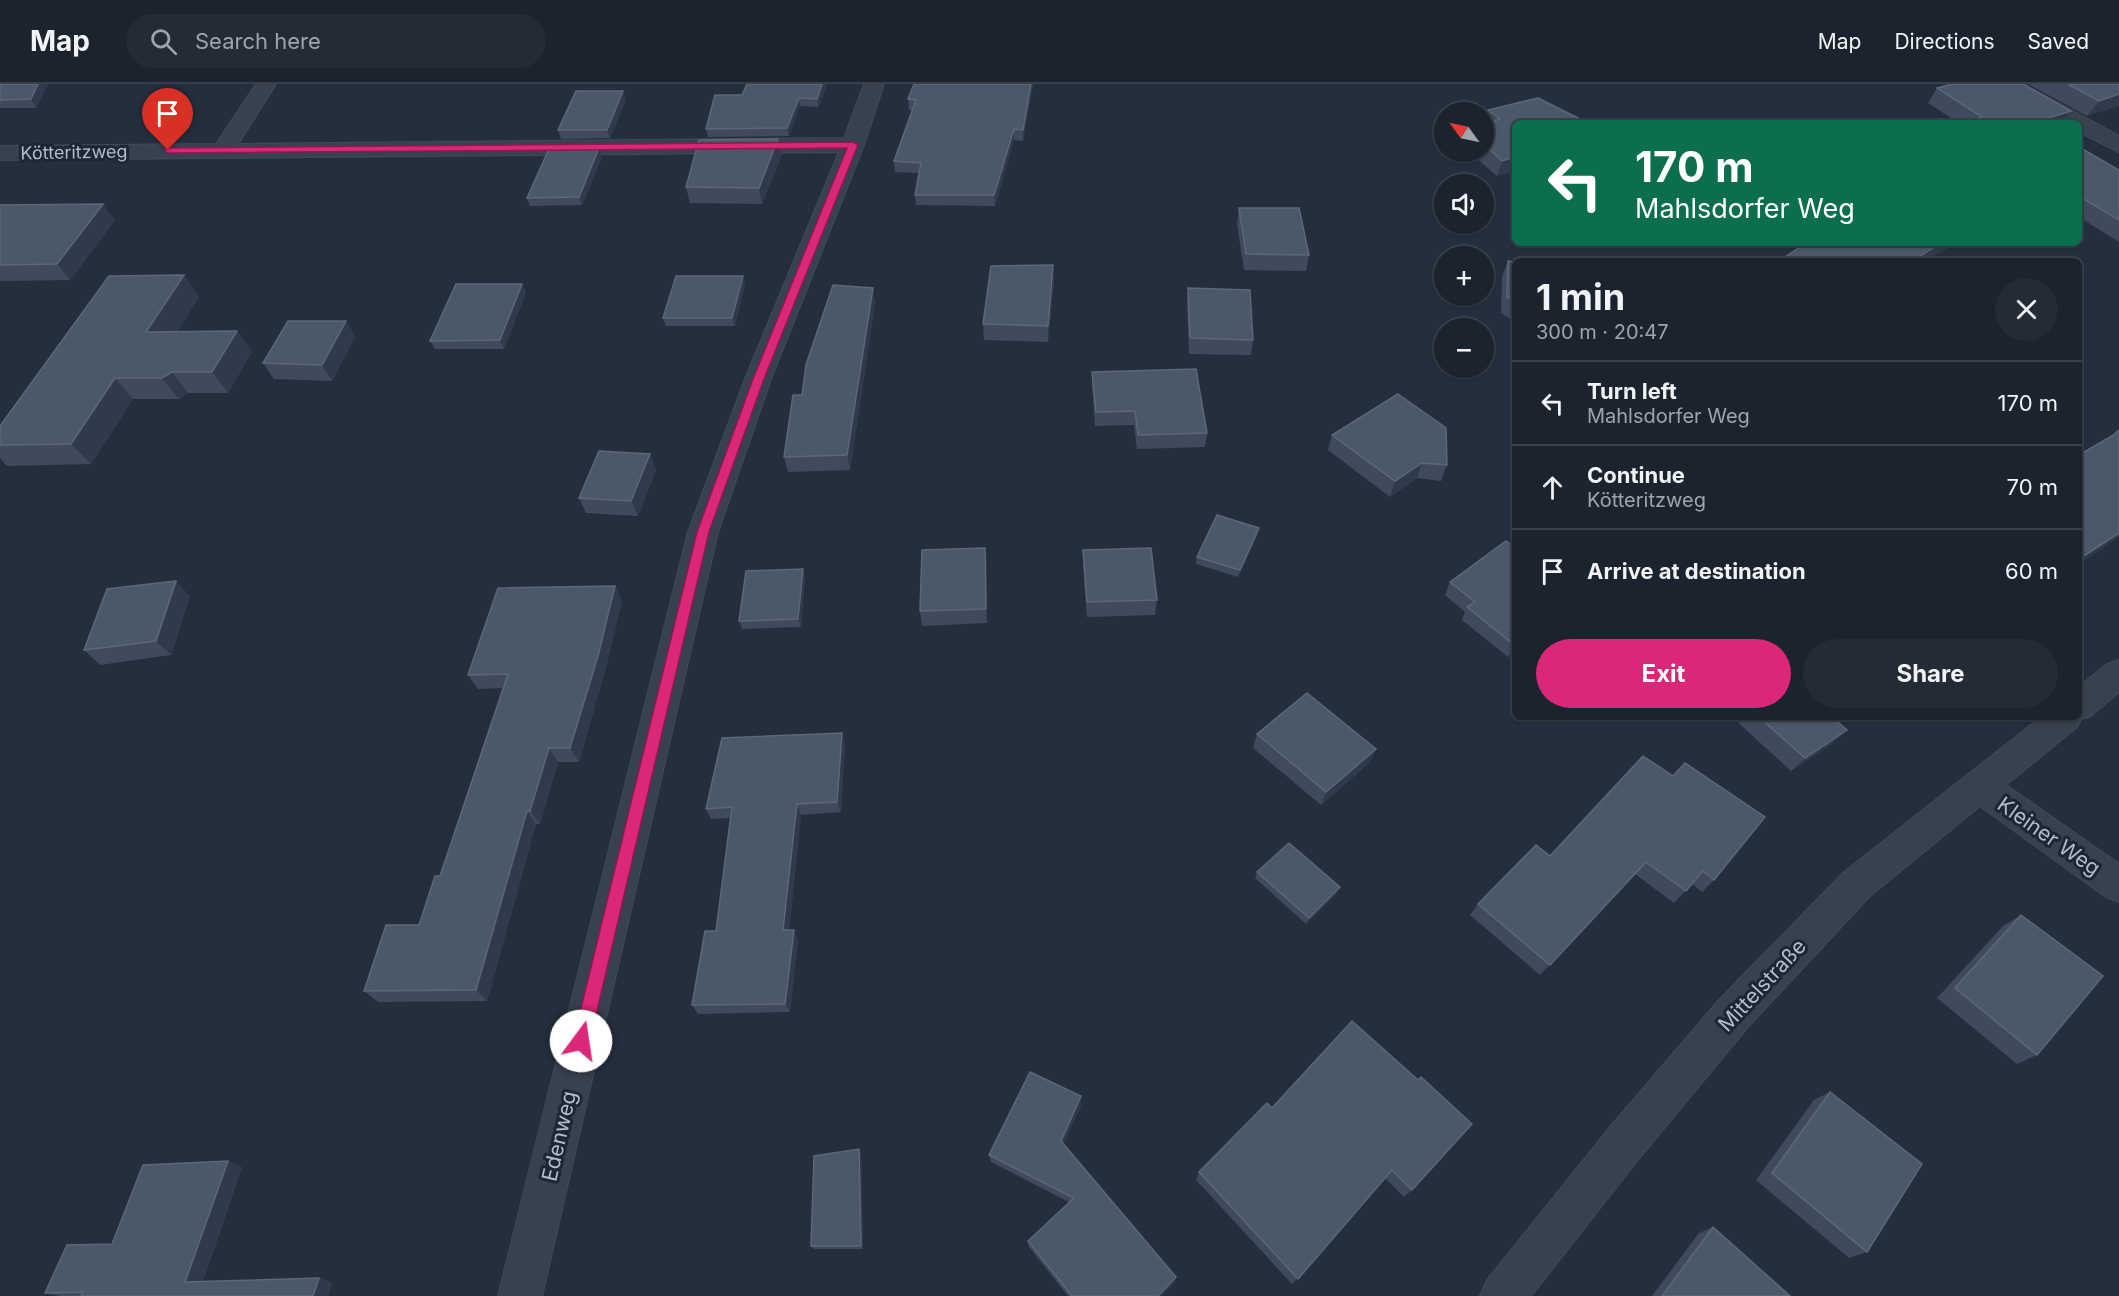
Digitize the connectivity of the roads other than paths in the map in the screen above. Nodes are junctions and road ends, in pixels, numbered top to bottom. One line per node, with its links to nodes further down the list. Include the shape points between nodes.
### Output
1 (266, 84): 8 (street)
2 (874, 84): 6 (street, Edenweg)
3 (2007, 84): 4 (street)
4 (2073, 120)
5 (2082, 125): 7 (street)
6 (853, 145): 8 (street, Kötteritzweg); 15 (street, Edenweg, via 758,379 703,532)
7 (2119, 145)
8 (223, 150): 9 (street, Kötteritzweg)
9 (0, 153)
10 (2119, 673): 11 (street)
11 (2082, 704)
12 (2061, 720): 13 (street, Mittelstraße)
13 (1980, 786): 14 (street, Kleiner Weg); 16 (street, Mittelstraße, via 1856,885 1733,1014)
14 (2119, 885)
15 (520, 1296)
16 (1503, 1296)

